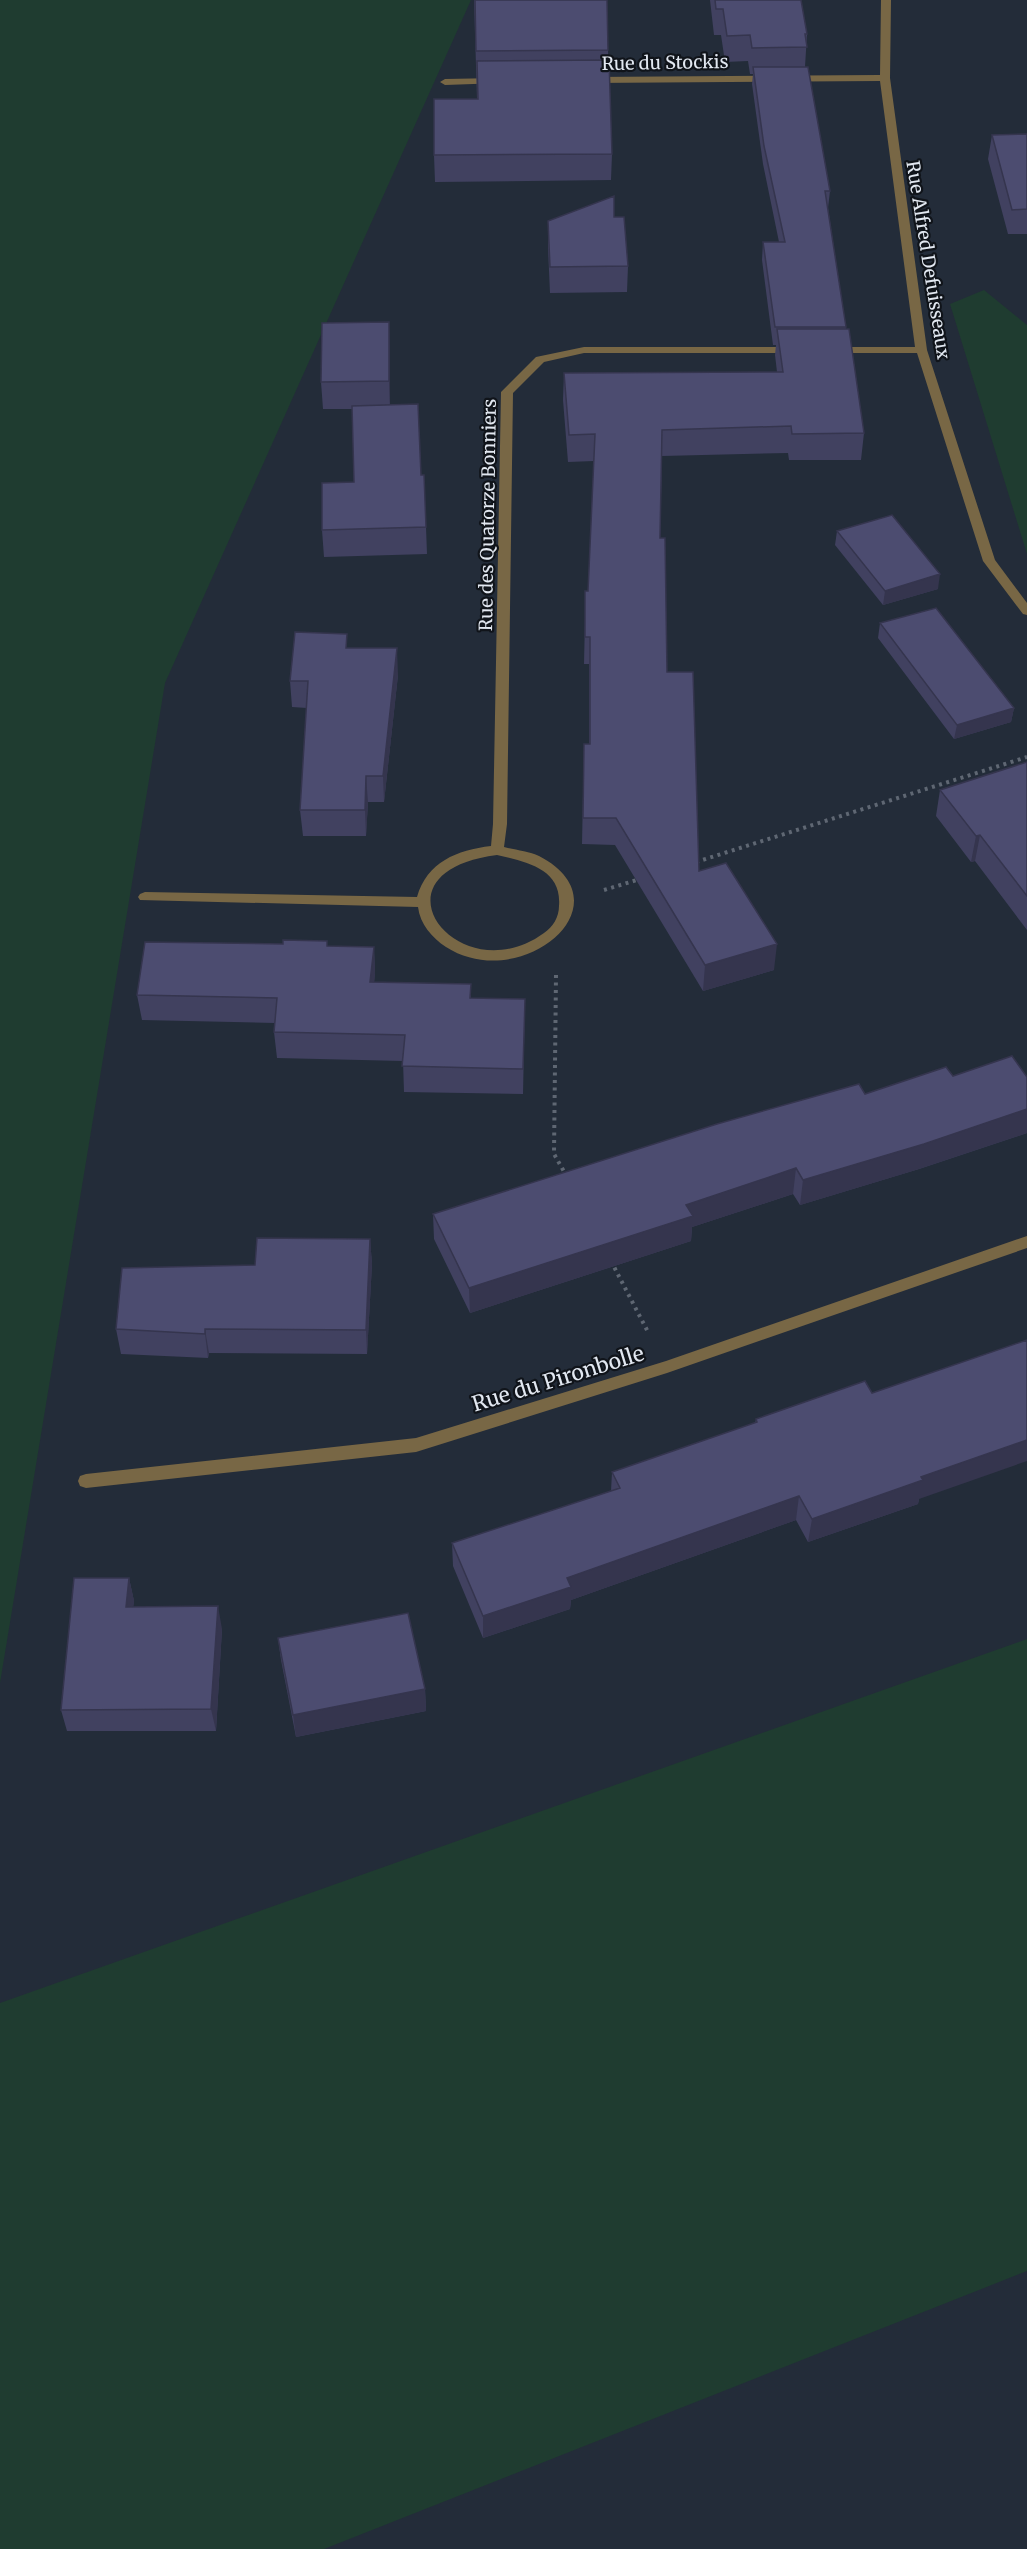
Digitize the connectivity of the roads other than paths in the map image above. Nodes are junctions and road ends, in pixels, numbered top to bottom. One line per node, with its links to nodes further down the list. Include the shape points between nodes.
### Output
1 (886, 0): 2 (street, Rue Alfred Defuisseaux)
2 (885, 78): 3 (street, Rue du Stockis); 6 (street, Rue Alfred Defuisseaux)
3 (576, 80)
4 (504, 81): 5 (street)
5 (445, 82)
6 (921, 350): 7 (street, Rue Alfred Defuisseaux, via 989,561); 8 (street, Rue des Quatorze Bonniers, via 584,350 540,359 507,392)
7 (1027, 611)
8 (497, 850): 10 (street, via 474,852 453,860 426,886); 10 (street, via 539,860 566,886 566,918 556,933 540,945 496,955 473,953 436,934)
9 (145, 897): 10 (street)
10 (422, 903)
11 (1027, 1242): 12 (street, Rue du Pironbolle, via 667,1367 416,1445)
12 (86, 1481)

